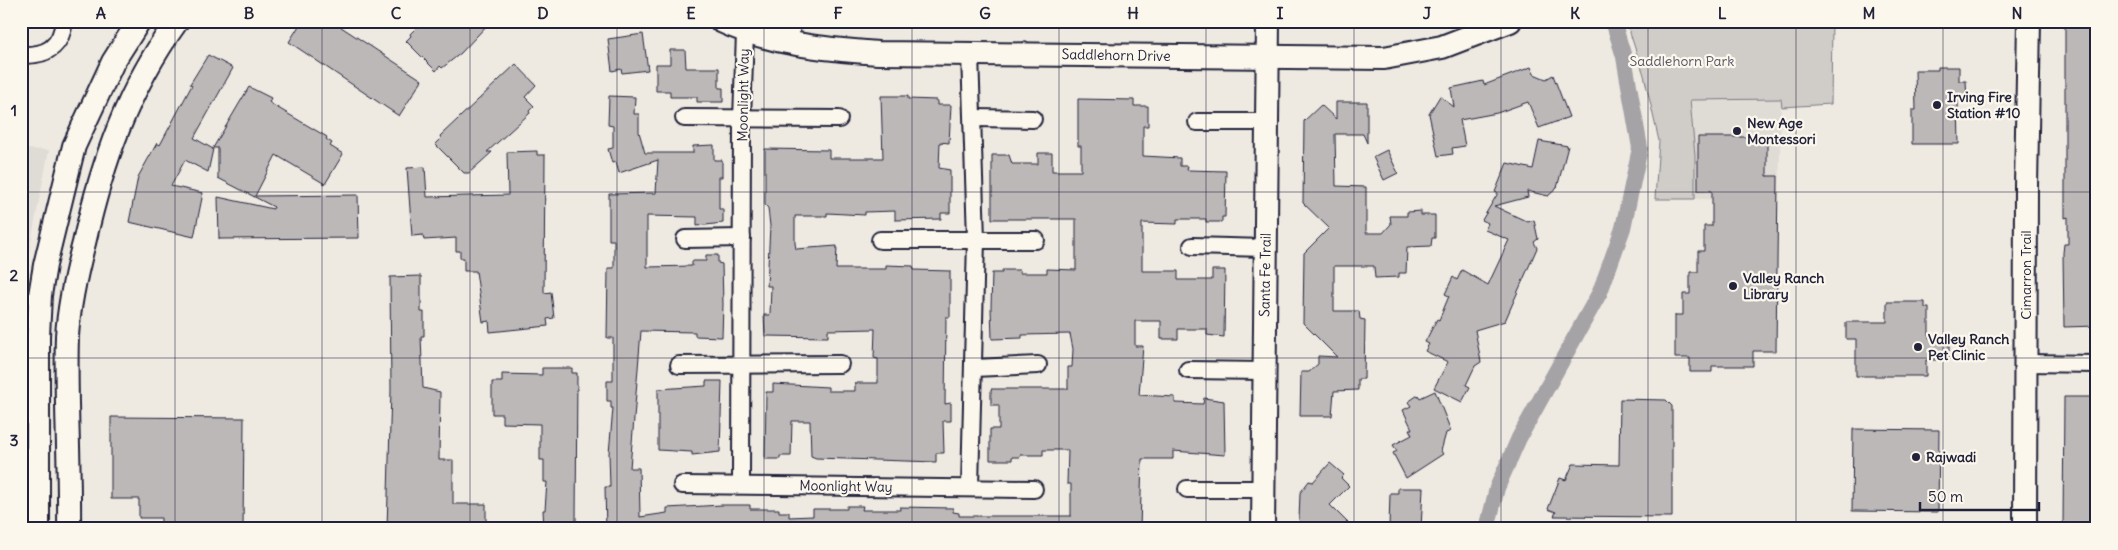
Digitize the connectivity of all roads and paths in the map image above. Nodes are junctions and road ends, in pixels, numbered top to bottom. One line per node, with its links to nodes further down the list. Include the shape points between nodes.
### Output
1 (64, 21): 12 (street, via 58,42 39,56)
2 (140, 21): 28 (street, via 113,62 74,146 58,204)
3 (177, 21): 29 (street, via 157,49 112,140 92,205)
4 (721, 21): 9 (street, Saddlehorn Drive)
5 (1268, 21): 13 (street, Santa Fe Trail)
6 (1510, 21): 8 (street, Saddlehorn Drive)
7 (2029, 21): 30 (street, Cimarron Trail)
8 (1486, 26): 13 (street, Saddlehorn Drive, via 1442,47 1384,58)
9 (745, 32): 10 (street, Saddlehorn Drive); 16 (street, Moonlight Way)
10 (791, 32): 11 (street, Saddlehorn Drive, via 835,50)
11 (970, 54): 13 (street, Saddlehorn Drive); 15 (street)
12 (21, 56)
13 (1268, 57): 20 (street, Santa Fe Trail)
14 (684, 118): 16 (street)
15 (973, 118): 18 (street); 23 (street)
16 (742, 119): 17 (street); 21 (street, Moonlight Way)
17 (839, 119)
18 (1034, 119)
19 (1197, 122): 20 (street)
20 (1267, 122): 27 (street, Santa Fe Trail)
21 (742, 238): 22 (street); 31 (street, Moonlight Way)
22 (685, 239)
23 (976, 239): 24 (street); 25 (street); 36 (street)
24 (880, 240)
25 (1036, 240)
26 (1192, 246): 27 (street)
27 (1265, 248): 38 (street, Santa Fe Trail)
28 (40, 295): 29 (street); 46 (street)
29 (72, 300): 45 (street, via 66,414)
30 (2025, 363): 33 (street); 48 (street, Cimarron Trail)
31 (741, 364): 32 (street); 34 (street); 39 (street, Moonlight Way)
32 (840, 364)
33 (2097, 364)
34 (679, 365)
35 (1038, 365): 36 (street)
36 (974, 368): 41 (street)
37 (1188, 370): 38 (street)
38 (1264, 371): 44 (street, Santa Fe Trail)
39 (741, 484): 40 (street); 41 (street, Moonlight Way)
40 (682, 485)
41 (970, 487): 42 (street, Moonlight Way)
42 (1034, 489)
43 (1186, 489): 44 (street)
44 (1263, 489): 47 (street, Santa Fe Trail)
45 (69, 528)
46 (38, 529)
47 (1263, 529)
48 (2025, 529)

